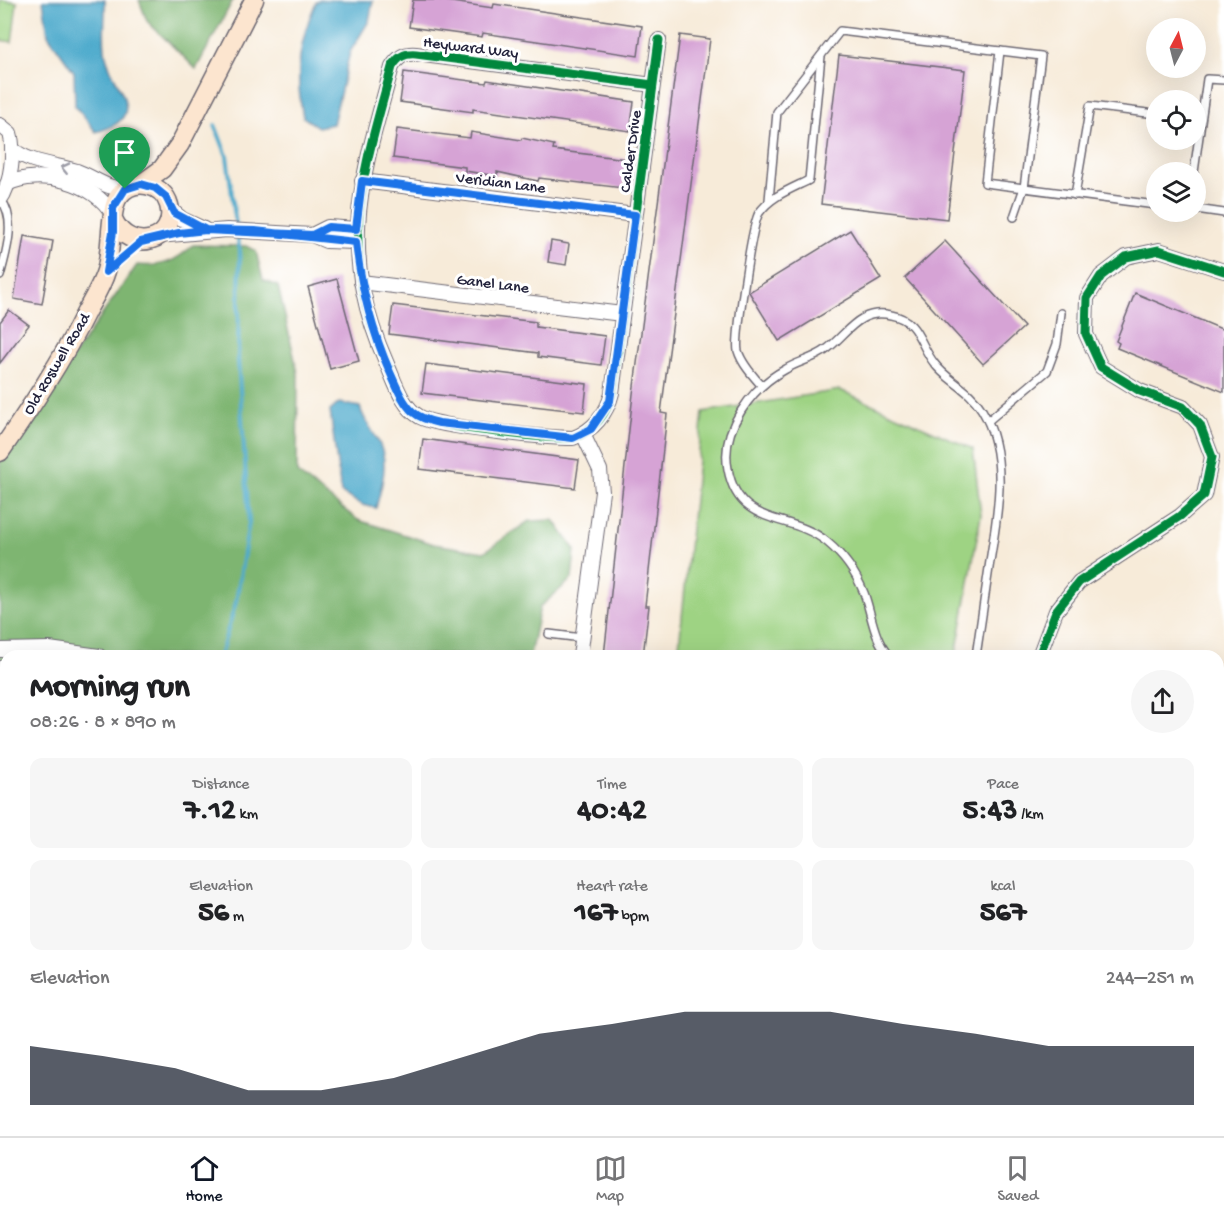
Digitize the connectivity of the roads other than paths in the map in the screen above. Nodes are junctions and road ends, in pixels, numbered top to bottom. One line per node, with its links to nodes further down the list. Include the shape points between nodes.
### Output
1 (254, 0): 10 (street, Old Roswell Road)
2 (659, 40): 6 (street, Calder Drive)
3 (1000, 51): 4 (lane, via 840,31); 17 (lane, via 985,183); 17 (lane, via 1041,56)
4 (821, 56): 20 (lane, via 777,112); 20 (lane, via 809,180)
5 (1224, 80): 7 (lane, via 1207,79)
6 (653, 85): 14 (street, Heyward Way, via 416,54 402,56 392,67); 25 (street, Calder Drive)
7 (1205, 90)
8 (1146, 113): 18 (lane, via 1090,106)
9 (0, 125): 11 (street, via 10,133)
10 (180, 144): 16 (street, Old Roswell Road, via 162,169); 22 (street, Old Roswell Road, via 171,180)
11 (12, 149): 12 (street); 15 (street)
12 (44, 164): 13 (lane); 16 (street, one-way to 12, via 107,186 76,171)
13 (42, 178): 15 (street, via 22,178); 26 (street, via 85,189 102,200)
14 (362, 181): 25 (street, Veridian Lane); 29 (street, Heyward Way)
15 (7, 184): 19 (street)
16 (133, 187): 22 (street, via 161,192); 26 (street, Old Roswell Road, via 115,201)
17 (1024, 188): 18 (lane); 27 (lane)
18 (1075, 195): 21 (lane)
19 (0, 200): 31 (lane, via 9,216)
20 (769, 200): 37 (lane, via 758,215 753,236 738,350)
21 (1146, 204)
22 (170, 206): 28 (street, via 182,219); 30 (street, Old Roswell Road, via 168,224)
23 (1206, 210): 24 (lane)
24 (1224, 213)
25 (635, 215): 36 (street, Calder Drive)
26 (113, 217): 30 (street, via 123,235); 33 (street, Old Roswell Road)
27 (1014, 217)
28 (206, 230): 29 (street, via 312,235 328,227); 30 (street)
29 (356, 235): 34 (street, Heyward Way)
30 (150, 239): 33 (street, Old Roswell Road)
31 (1, 271)
32 (1224, 271): 48 (street, via 1159,249 1126,257 1101,276 1087,298 1086,334 1101,367 1140,391 1183,407 1200,425 1212,457 1204,495 1180,516 1079,582 1056,611)
33 (106, 272): 40 (street, Old Roswell Road, via 60,360)
34 (361, 282): 36 (street, Ganel Lane); 39 (street, Heyward Way, via 379,347 400,394 420,417 439,423 551,436 573,438)
35 (1061, 313): 38 (lane, via 1057,344 1047,371)
36 (622, 314): 39 (street, Calder Drive, via 610,401 591,429)
37 (761, 386): 38 (lane, via 785,369 828,349 858,319 891,314 918,331 935,365 971,395); 46 (lane, via 731,434 727,467 732,484 747,507 765,517 809,530 842,555 855,574)
38 (988, 421): 47 (lane, via 997,460 998,518)
39 (583, 434): 42 (street, via 600,470 602,492)
40 (0, 452)
41 (549, 634): 42 (lane)
42 (582, 638): 45 (street)
43 (0, 650): 44 (street)
44 (56, 650)
45 (581, 650)
46 (883, 650)
47 (977, 650)
48 (1045, 650)

